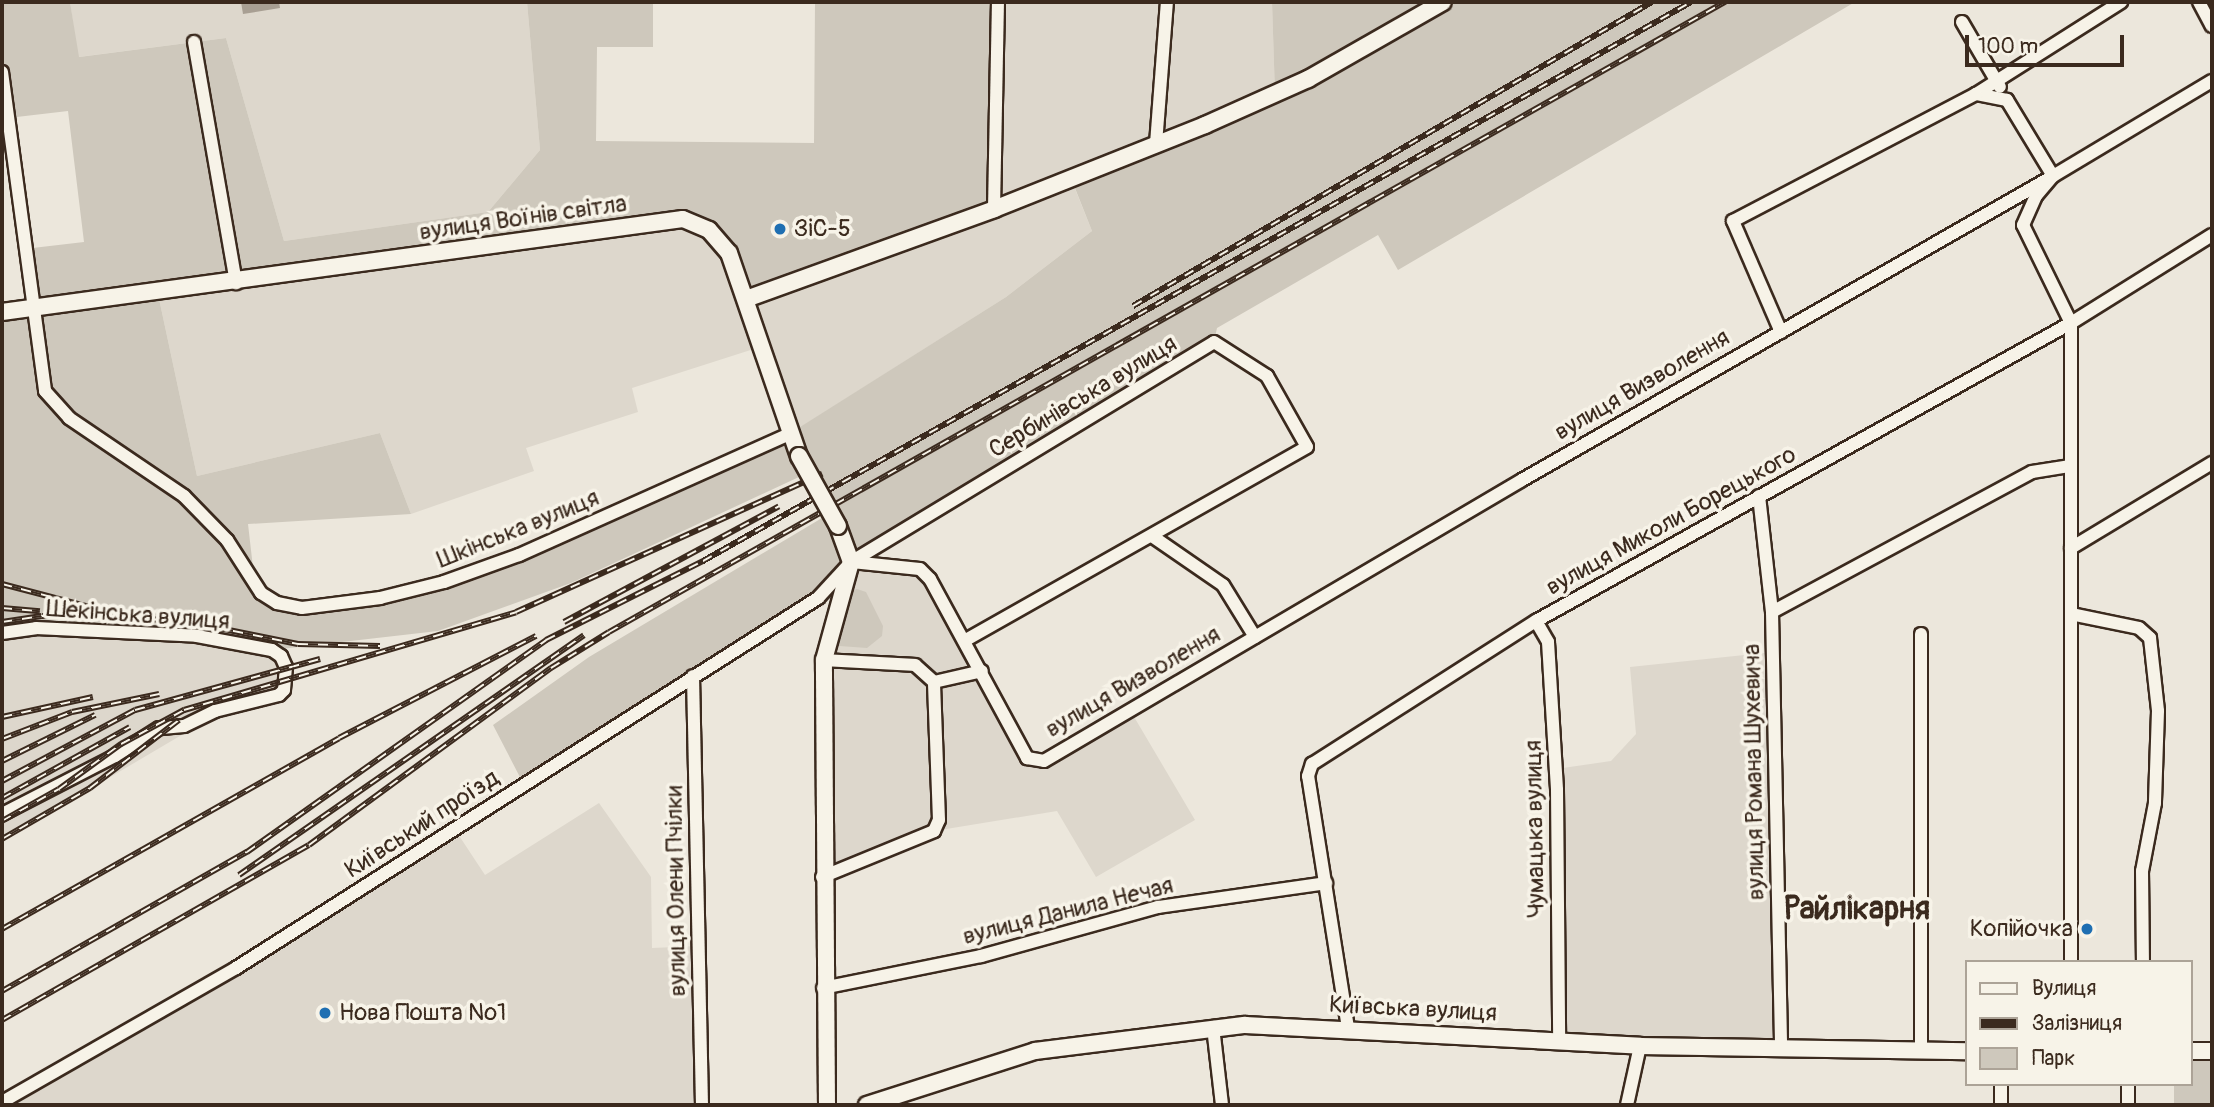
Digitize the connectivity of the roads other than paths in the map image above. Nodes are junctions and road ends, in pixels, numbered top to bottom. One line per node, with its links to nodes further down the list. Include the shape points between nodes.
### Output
1 (998, 2): 18 (street)
2 (1167, 2): 14 (street)
3 (1443, 2): 14 (street, via 1308,79)
4 (2121, 2): 10 (street)
5 (2199, 2): 7 (street)
6 (1962, 22): 10 (street)
7 (2212, 26)
8 (194, 42): 20 (street)
9 (2, 72): 16 (street)
10 (1996, 81): 12 (street); 13 (street)
11 (2212, 81): 15 (street)
12 (1976, 94): 13 (street); 25 (street, via 1733,221)
13 (2007, 100): 15 (street)
14 (1156, 144): 18 (street)
15 (2053, 176): 24 (street, via 2035,196 2023,225); 25 (street, вулиця Визволення)
16 (17, 192): 17 (street); 22 (street)
17 (2, 193)
18 (994, 209): 21 (street)
19 (2212, 235): 24 (street, вулиця Миколи Борецького)
20 (236, 283): 21 (street, вулиця Воїнів світла, via 683,219 700,224 724,244); 22 (street, вулиця Воїнів світла)
21 (746, 299): 26 (street)
22 (31, 309): 23 (street, вулиця Воїнів світла); 26 (street, Шкінська вулиця, via 39,373 54,405 184,496 227,540 268,599 302,608 393,596 444,582 529,551)
23 (2, 312)
24 (2071, 323): 28 (street); 29 (street, вулиця Миколи Борецького)
25 (1781, 332): 38 (street, вулиця Визволення)
26 (790, 435): 32 (street, bridge, via 838,526)
27 (2212, 463): 31 (street)
28 (2071, 466): 31 (street); 33 (street, via 2032,472)
29 (1759, 496): 33 (street, вулиця Романа Шухевича); 35 (street, вулиця Миколи Борецького)
30 (1152, 536): 32 (street, Сербинівська вулиця, via 1307,447 1267,376 1214,342); 38 (street, вулиця Визволення, via 1223,585); 39 (street)
31 (2071, 548): 34 (street)
32 (851, 562): 39 (street, вулиця Визволення, via 920,569); 40 (street); 42 (street, Київський проїзд, via 818,598)
33 (1772, 612): 54 (street, вулиця Романа Шухевича)
34 (2071, 614): 47 (street); 48 (street, via 2139,628 2150,638 2158,711 2155,803 2142,871)
35 (1536, 621): 46 (street, вулиця Миколи Борецького, via 1312,764 1308,776); 52 (street, Чумацька вулиця, via 1548,642 1557,790)
36 (2, 633): 44 (street, Шекінська вулиця, via 36,628 197,636 272,650 285,662 285,690 279,695 215,711 184,726 159,728)
37 (1921, 634): 55 (street)
38 (1255, 637): 41 (street, вулиця Визволення, via 1035,762 1027,758)
39 (966, 640): 41 (street, вулиця Визволення)
40 (824, 660): 43 (street, via 915,665); 45 (street)
41 (982, 671): 43 (street)
42 (693, 676): 61 (street, Київський проїзд, via 236,968); 62 (street, вулиця Олени Пчілки)
43 (934, 682): 45 (street, via 939,820 934,831)
44 (2, 814)
45 (822, 877): 49 (street)
46 (1326, 883): 49 (street, вулиця Данила Нечая, via 1158,907 981,956); 51 (street)
47 (2071, 960)
48 (2143, 960)
49 (823, 988): 63 (street)
50 (1213, 1027): 51 (street, Київська вулиця); 64 (street, Київська вулиця, via 1035,1051); 65 (street)
51 (1349, 1028): 52 (street, Київська вулиця)
52 (1559, 1040): 53 (street, Київська вулиця)
53 (1640, 1046): 54 (street, Київська вулиця); 66 (street)
54 (1781, 1048): 55 (street, Київська вулиця)
55 (1922, 1050): 56 (street, Київська вулиця)
56 (1966, 1051)
57 (2193, 1051): 58 (street)
58 (2212, 1051)
59 (2001, 1086): 67 (street)
60 (2128, 1086): 68 (street)
61 (2, 1102)
62 (702, 1105)
63 (827, 1105)
64 (867, 1105)
65 (1222, 1105)
66 (1627, 1105)
67 (2001, 1105)
68 (2128, 1105)

